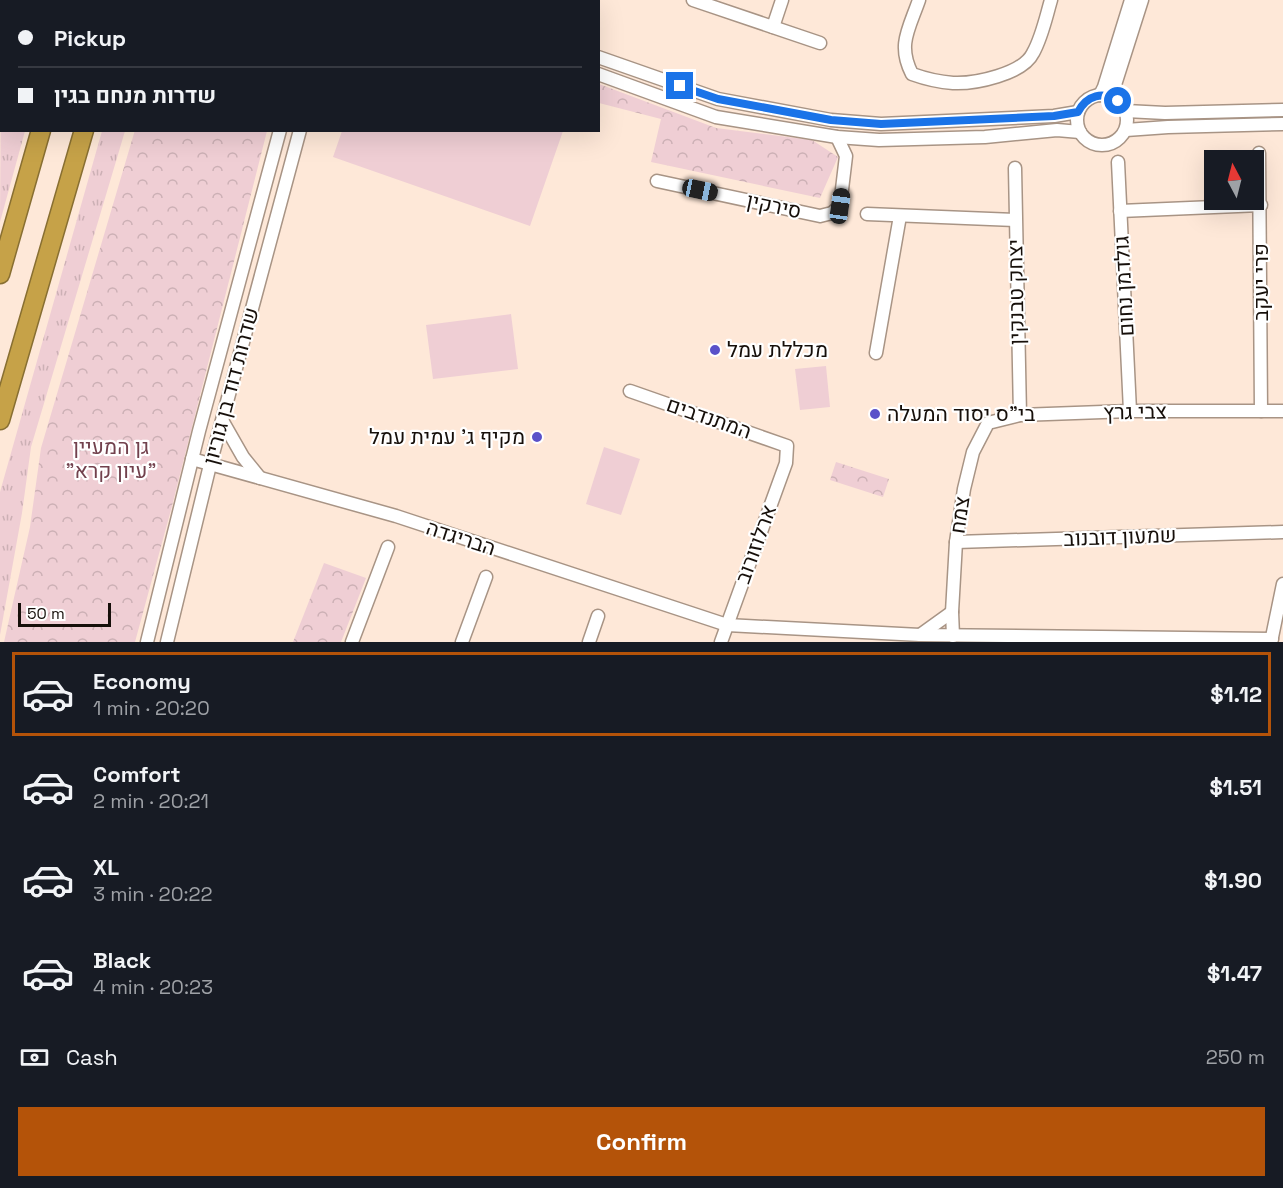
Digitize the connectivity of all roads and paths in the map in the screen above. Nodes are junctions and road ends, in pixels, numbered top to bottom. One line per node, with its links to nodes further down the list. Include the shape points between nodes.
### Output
1 (693, 0): 7 (street)
2 (782, 0): 7 (street)
3 (920, 0): 4 (street, via 904,45 905,61 912,75 956,83 994,78 1024,65 1033,54)
4 (1051, 0)
5 (1131, 0): 11 (street)
6 (1142, 0): 12 (street)
7 (773, 27): 8 (street)
8 (820, 43)
9 (600, 58): 15 (street, via 718,99 831,120 881,124)
10 (600, 75): 23 (street, via 716,117)
11 (1100, 95): 12 (street); 15 (street, via 1087,100)
12 (1113, 98): 14 (street)
13 (1283, 110): 14 (street)
14 (1126, 111): 17 (street)
15 (1078, 112): 22 (street)
16 (1283, 124): 17 (street)
17 (1126, 130): 22 (street, via 1105,146 1091,143)
18 (40, 132): 37 (highway)
19 (83, 132): 44 (highway)
20 (279, 132): 48 (street, שדרות דוד בן גוריון)
21 (299, 132): 45 (street, שדרות דוד בן גוריון)
22 (1080, 132): 24 (street)
23 (837, 137): 24 (street); 25 (street)
24 (861, 139): 25 (street)
25 (846, 156): 28 (street, סירקין, via 840,206 820,216)
26 (1118, 162): 31 (street, גולדמן נחום)
27 (1015, 168): 35 (street, יצחק טבנקין)
28 (657, 181)
29 (1204, 207): 31 (street)
30 (1261, 210): 41 (street, פרי יעקב)
31 (1120, 211): 40 (street, גולדמן נחום)
32 (867, 214): 33 (street)
33 (900, 216): 34 (street); 38 (street)
34 (995, 219): 35 (street); 36 (street, via 1005,223)
35 (1015, 220): 36 (street, יצחק טבנקין)
36 (1015, 237): 43 (street, יצחק טבנקין)
37 (0, 274)
38 (876, 353)
39 (630, 391): 47 (street, המתנדבים)
40 (1130, 411): 41 (street, צבי גרץ); 43 (street, צבי גרץ)
41 (1261, 411): 42 (street, צבי גרץ)
42 (1283, 411)
43 (1020, 416): 46 (street, צבי גרץ)
44 (0, 420)
45 (223, 422): 49 (street, שדרות דוד בן גוריון); 50 (street)
46 (988, 423): 52 (street, צמח, via 973,452)
47 (787, 446): 58 (street, ארלוזורוב, via 786,463)
48 (192, 459): 49 (street, הבריגדה); 62 (street, שדרות דוד בן גוריון)
49 (210, 465): 50 (street, הבריגדה); 63 (street, שדרות דוד בן גוריון)
50 (260, 478): 58 (street, הבריגדה, via 396,516)
51 (1283, 532): 52 (street, שמעון דובנוב)
52 (956, 542): 56 (street, צמח)
53 (388, 546): 64 (street)
54 (486, 577): 65 (street)
55 (1283, 584): 61 (street)
56 (952, 612): 59 (street); 60 (street, צמח)
57 (598, 616): 66 (street)
58 (727, 625): 59 (street, הבריגדה); 67 (street, ארלוזורוב)
59 (920, 635): 60 (street, הבריגדה)
60 (953, 636): 61 (street, הבריגדה)
61 (1271, 640)
62 (147, 642)
63 (167, 642)
64 (352, 642)
65 (462, 642)
66 (589, 642)
67 (721, 642)

